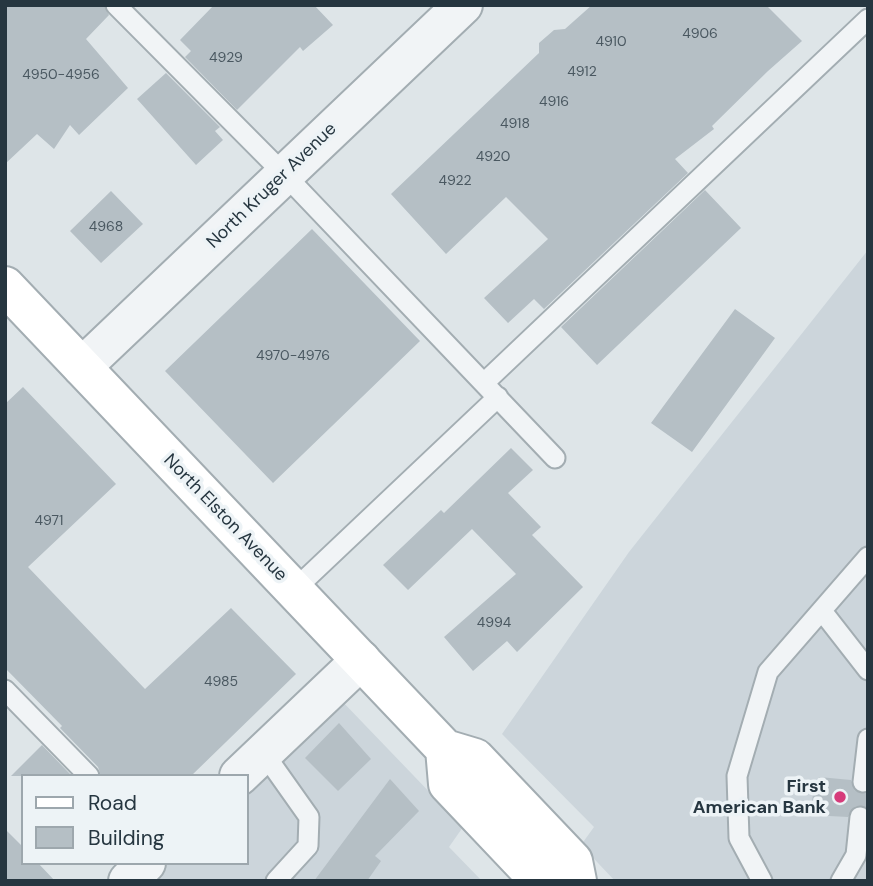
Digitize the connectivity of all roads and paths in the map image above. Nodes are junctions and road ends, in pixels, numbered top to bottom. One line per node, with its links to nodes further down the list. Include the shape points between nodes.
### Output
1 (116, 5): 4 (lane)
2 (463, 5): 4 (street, North Kruger Avenue)
3 (868, 19): 7 (lane)
4 (285, 175): 6 (street, North Kruger Avenue); 7 (lane)
5 (5, 286): 6 (main road, North Elston Avenue)
6 (82, 368): 10 (main road, North Elston Avenue)
7 (491, 390): 8 (lane); 10 (lane)
8 (555, 458)
9 (867, 561): 11 (lane)
10 (294, 590): 12 (main road, North Elston Avenue)
11 (822, 611): 13 (lane); 26 (lane, via 768,672 737,776 739,838)
12 (361, 660): 16 (main road, North Elston Avenue); 17 (street)
13 (868, 670)
14 (5, 690): 18 (lane)
15 (868, 739): 19 (lane)
16 (445, 749): 24 (main road, via 448,784); 25 (main road, North Elston Avenue, via 475,758 573,861)
17 (251, 764): 23 (lane, via 309,817 308,846)
18 (87, 774)
19 (863, 782)
20 (860, 817): 27 (lane, via 856,855)
21 (144, 865): 22 (street)
22 (128, 881)
23 (276, 881)
24 (540, 881)
25 (578, 881)
26 (762, 881)
27 (841, 881)

